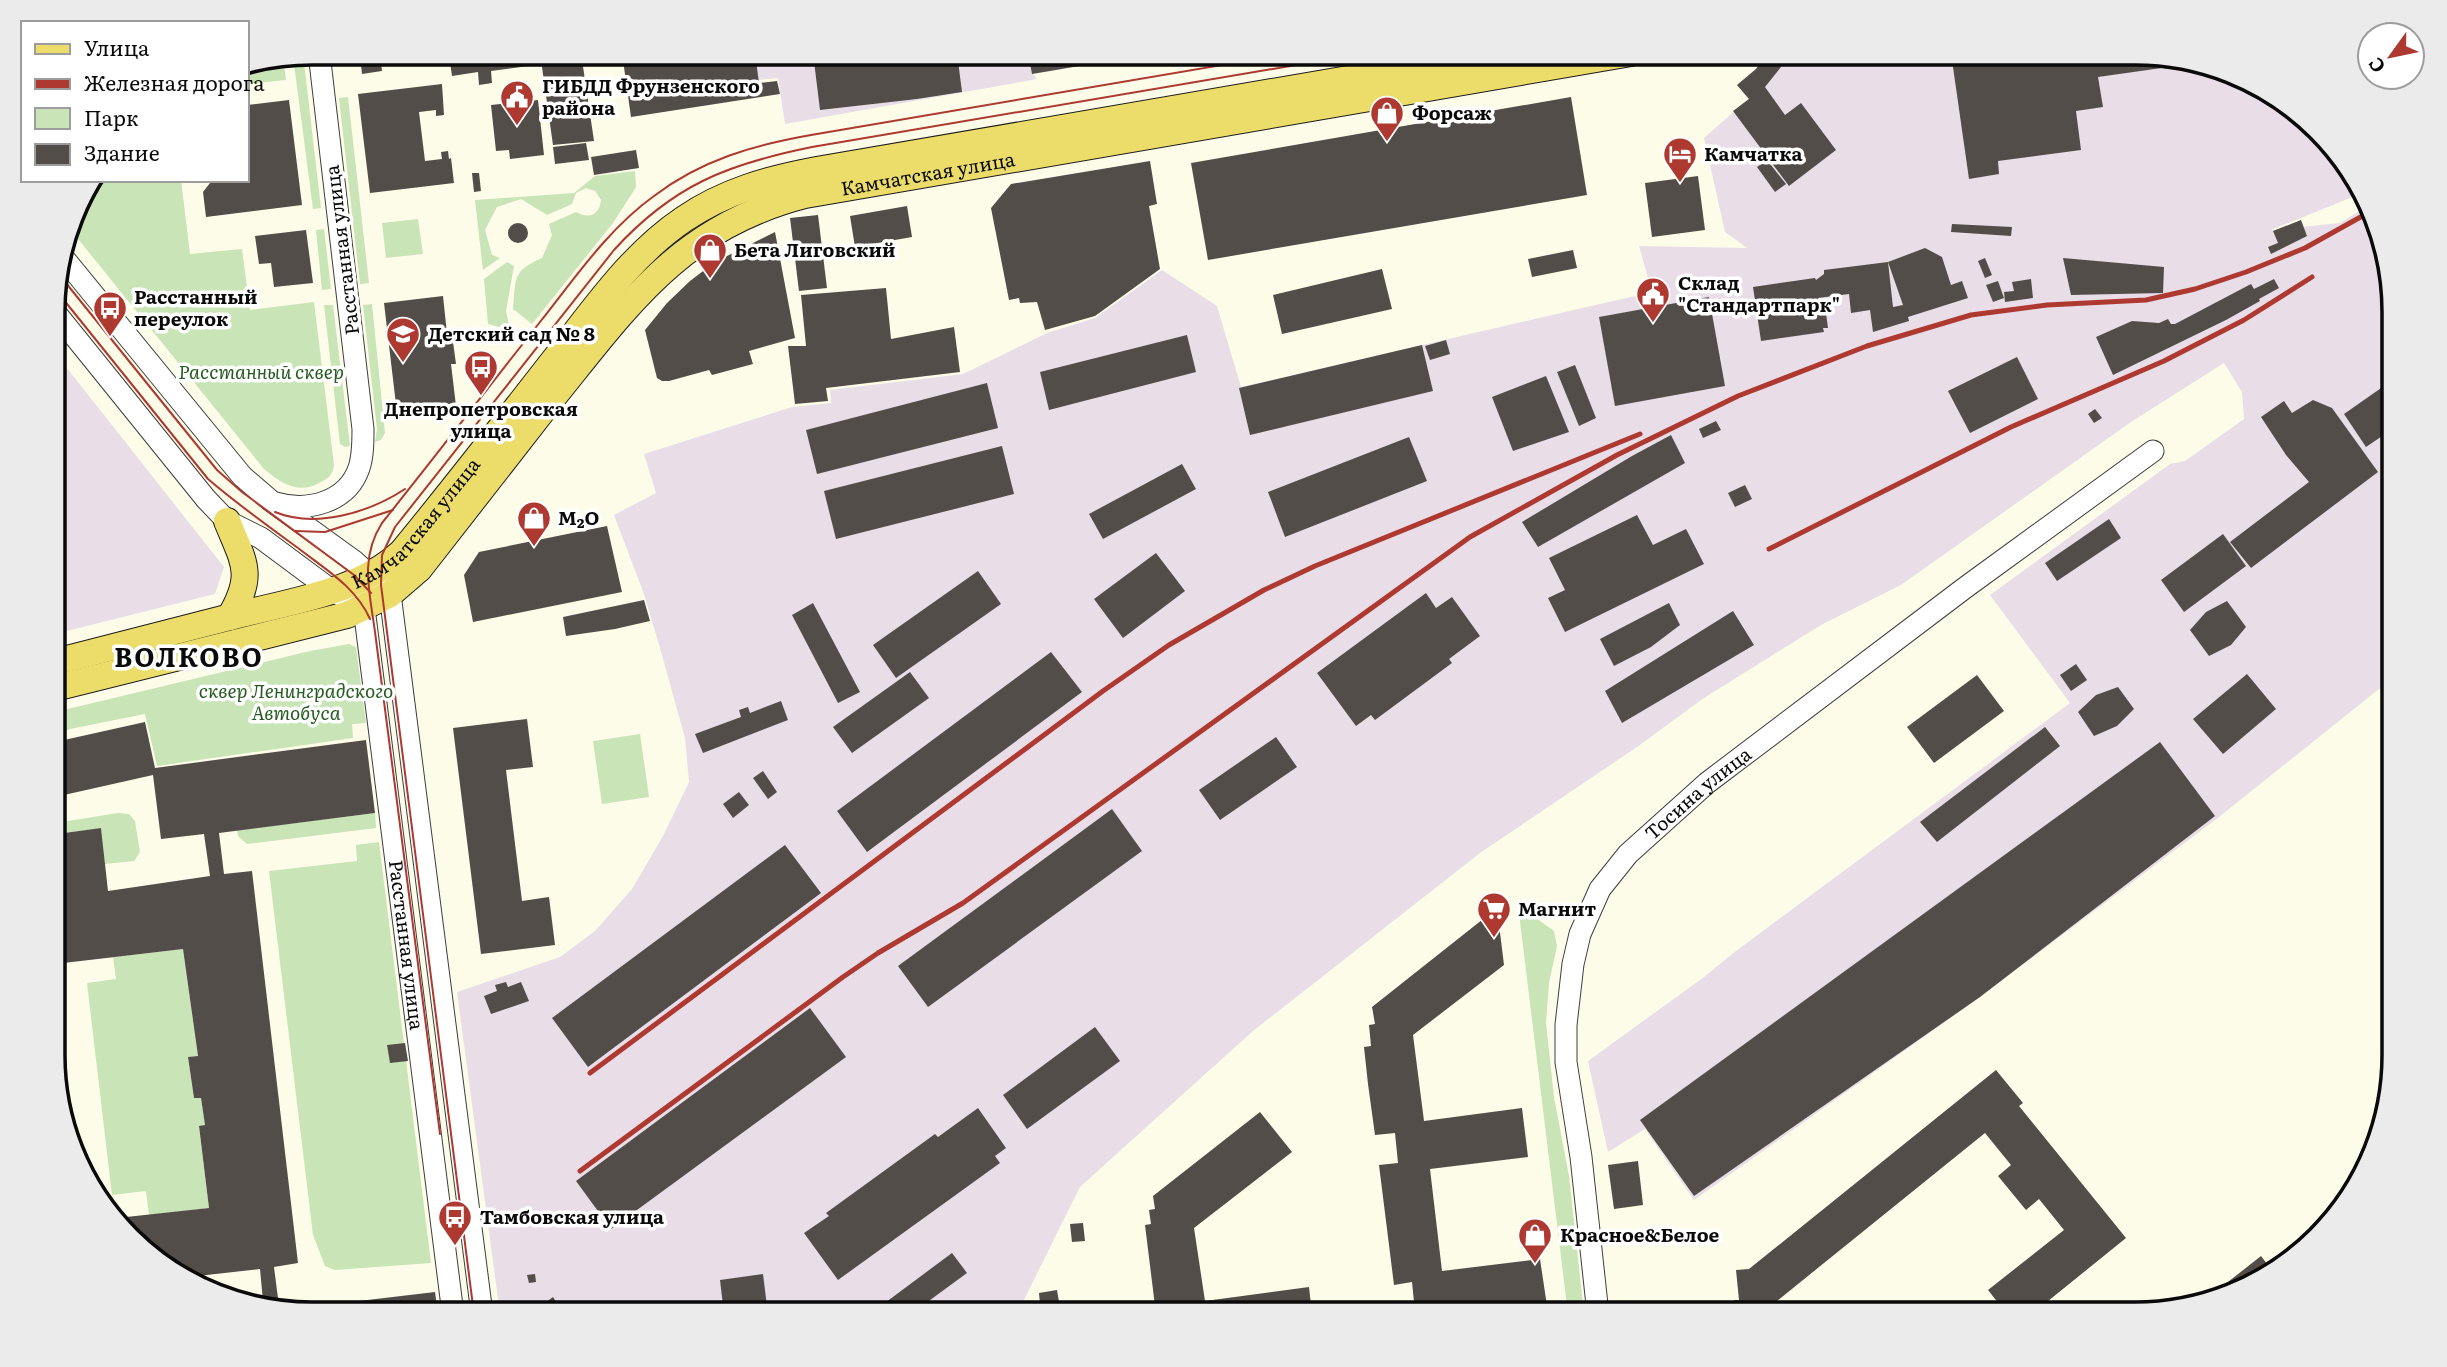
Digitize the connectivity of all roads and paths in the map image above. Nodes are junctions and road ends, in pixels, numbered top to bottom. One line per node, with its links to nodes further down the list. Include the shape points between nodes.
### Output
1 (321, 65): 7 (street, Расстанная улица, via 363,429 359,467 347,487 320,504 301,508)
2 (1425, 65): 9 (main road, Камчатская улица, via 774,178 723,196 672,227 638,257 402,552)
3 (1556, 65): 11 (main road, Камчатская улица, via 830,190 748,212 692,246 638,293 419,569)
4 (70, 265): 7 (street, via 242,476)
5 (65, 324): 8 (street)
6 (2153, 451): 18 (street, Тосина улица, via 1707,783 1628,854 1600,889 1580,934 1566,1025 1566,1062)
7 (271, 501): 9 (street)
8 (227, 521): 10 (street, via 261,538); 13 (main road, via 246,565 244,589)
9 (370, 575): 10 (main road, Камчатская улица); 11 (street); 12 (street, Расстанная улица)
10 (331, 590): 12 (street); 13 (main road)
11 (390, 594): 12 (main road); 17 (street, Расстанная улица)
12 (364, 608): 15 (main road); 16 (street, Расстанная улица)
13 (230, 617): 14 (main road)
14 (65, 659)
15 (65, 686)
16 (451, 1302)
17 (480, 1302)
18 (1597, 1302)

